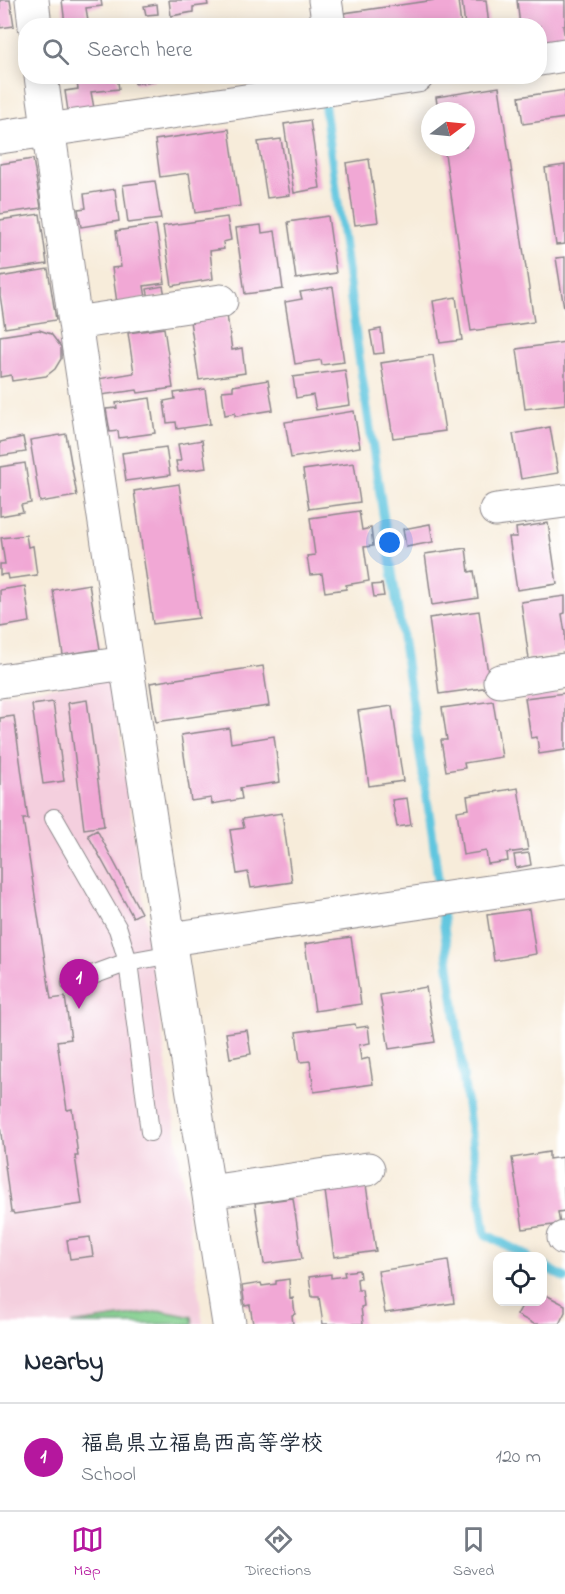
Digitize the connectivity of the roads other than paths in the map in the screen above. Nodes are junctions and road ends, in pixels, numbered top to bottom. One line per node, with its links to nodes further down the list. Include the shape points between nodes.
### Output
1 (32, 0): 3 (street)
2 (325, 0): 4 (street)
3 (34, 18)
4 (328, 18)
5 (565, 55): 6 (street)
6 (547, 58)
7 (42, 84): 9 (street)
8 (325, 84): 9 (street)
9 (47, 130): 10 (street); 12 (street)
10 (0, 137)
11 (221, 300): 12 (street)
12 (75, 323): 15 (street)
13 (565, 501): 14 (street)
14 (496, 510)
15 (126, 663): 17 (street); 21 (street)
16 (565, 670): 18 (street)
17 (0, 681)
18 (500, 681)
19 (54, 818): 22 (lane, via 118,928)
20 (565, 881): 21 (street)
21 (171, 946): 22 (lane); 26 (street)
22 (128, 962): 23 (lane); 24 (lane)
23 (71, 983)
24 (150, 1132)
25 (368, 1169): 26 (street)
26 (209, 1192): 27 (street)
27 (229, 1324)

